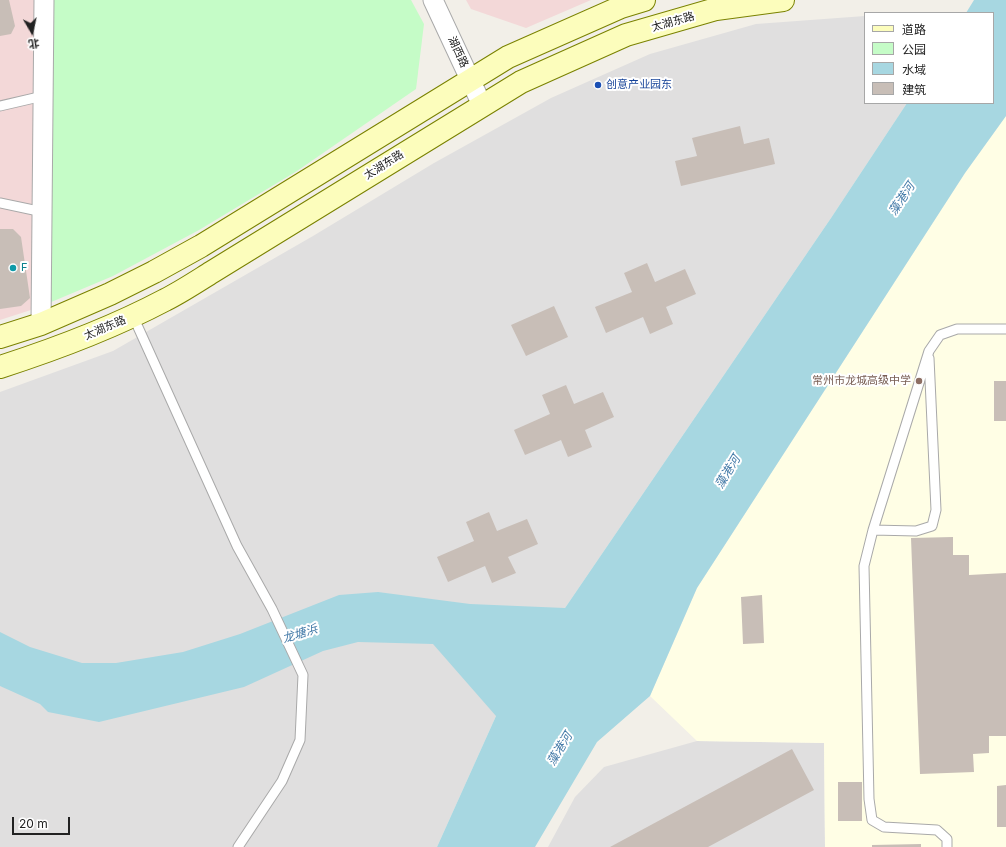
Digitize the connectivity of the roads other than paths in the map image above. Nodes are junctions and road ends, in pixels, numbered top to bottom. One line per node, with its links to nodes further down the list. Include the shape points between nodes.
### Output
1 (44, 0): 6 (street)
2 (433, 0): 5 (street, 湖西路)
3 (644, 0): 5 (main road, via 621,7 508,56)
4 (783, 0): 7 (main road, 太湖东路, via 716,9 626,36 521,82)
5 (470, 79): 7 (street, 湖西路); 12 (main road, via 201,246 110,294)
6 (43, 96): 8 (lane); 10 (street)
7 (482, 105): 11 (main road, 太湖东路, via 212,272)
8 (0, 106)
9 (0, 203): 10 (lane)
10 (42, 212): 12 (street)
11 (133, 316): 16 (main road, 太湖东路, via 49,351); 18 (lane, via 237,546 272,609 303,675 300,740 282,781)
12 (42, 324): 14 (main road)
13 (1006, 328): 15 (lane, via 957,329 940,335)
14 (0, 337)
15 (929, 350): 17 (lane); 17 (lane, via 936,510 932,526 916,531)
16 (0, 367)
17 (873, 530): 19 (lane, via 864,566 869,799 872,820 884,827 937,830 947,839)
18 (238, 847)
19 (947, 847)

